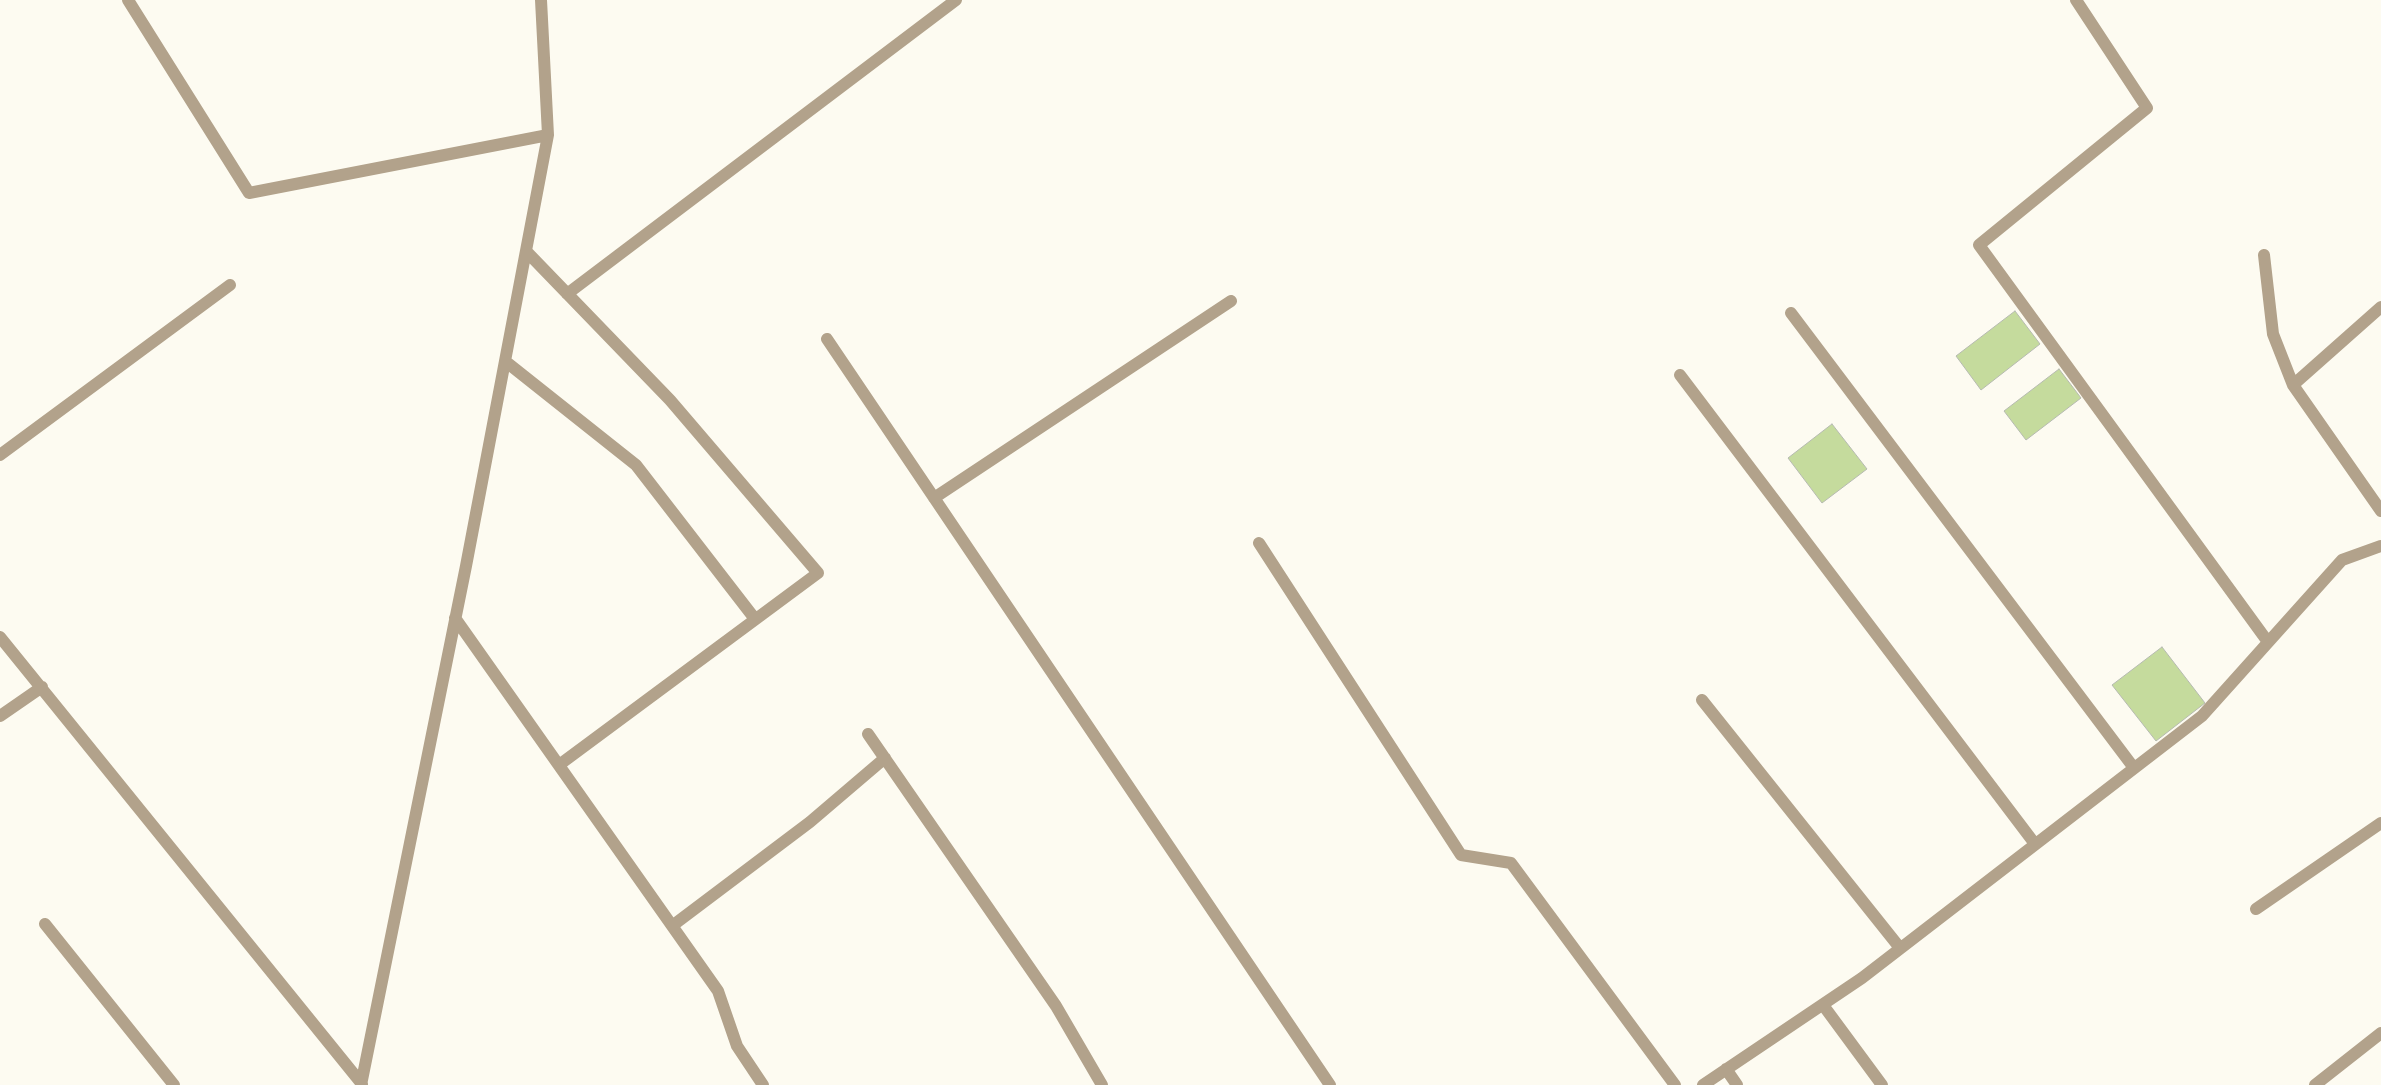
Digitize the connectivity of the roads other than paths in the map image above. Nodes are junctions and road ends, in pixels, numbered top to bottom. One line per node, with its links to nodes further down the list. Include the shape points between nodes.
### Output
1 (128, 0): 5 (street, via 249,194)
2 (541, 0): 5 (street)
3 (956, 0): 9 (street)
4 (2076, 0): 25 (street, via 2147,108 1979,245)
5 (548, 136): 6 (street)
6 (526, 250): 9 (street); 14 (street)
7 (2264, 255): 16 (street, via 2273,334)
8 (230, 285): 17 (street)
9 (567, 294): 23 (street, via 670,400 818,573)
10 (1231, 301): 18 (street)
11 (2381, 307): 16 (street)
12 (1792, 313): 32 (street)
13 (826, 339): 18 (street)
14 (505, 361): 22 (street); 23 (street, via 636,464)
15 (1680, 375): 34 (street)
16 (2293, 385): 19 (street)
17 (0, 455)
18 (934, 498): 46 (street)
19 (2381, 511)
20 (1259, 543): 47 (street, via 1461,855 1511,863)
21 (2381, 546): 25 (street, via 2342,560)
22 (455, 618): 31 (street); 42 (street)
23 (755, 619): 31 (street)
24 (0, 637): 26 (street)
25 (2268, 642): 32 (street, via 2202,716)
26 (42, 687): 28 (street); 42 (street)
27 (1702, 700): 38 (street)
28 (0, 716)
29 (868, 734): 30 (street)
30 (885, 758): 37 (street, via 810,822); 45 (street, via 1056,1006)
31 (559, 765): 37 (street)
32 (2134, 768): 34 (street)
33 (2381, 823): 35 (street)
34 (2035, 844): 38 (street)
35 (2256, 909)
36 (45, 924): 43 (street)
37 (672, 926): 44 (street, via 718,991 736,1046)
38 (1900, 948): 39 (street)
39 (1822, 1005): 41 (street); 50 (street)
40 (2381, 1033): 51 (street)
41 (1726, 1069): 48 (street); 49 (street)
42 (361, 1084)
43 (174, 1085)
44 (764, 1085)
45 (1102, 1085)
46 (1330, 1085)
47 (1675, 1085)
48 (1703, 1085)
49 (1737, 1085)
50 (1882, 1085)
51 (2315, 1085)

